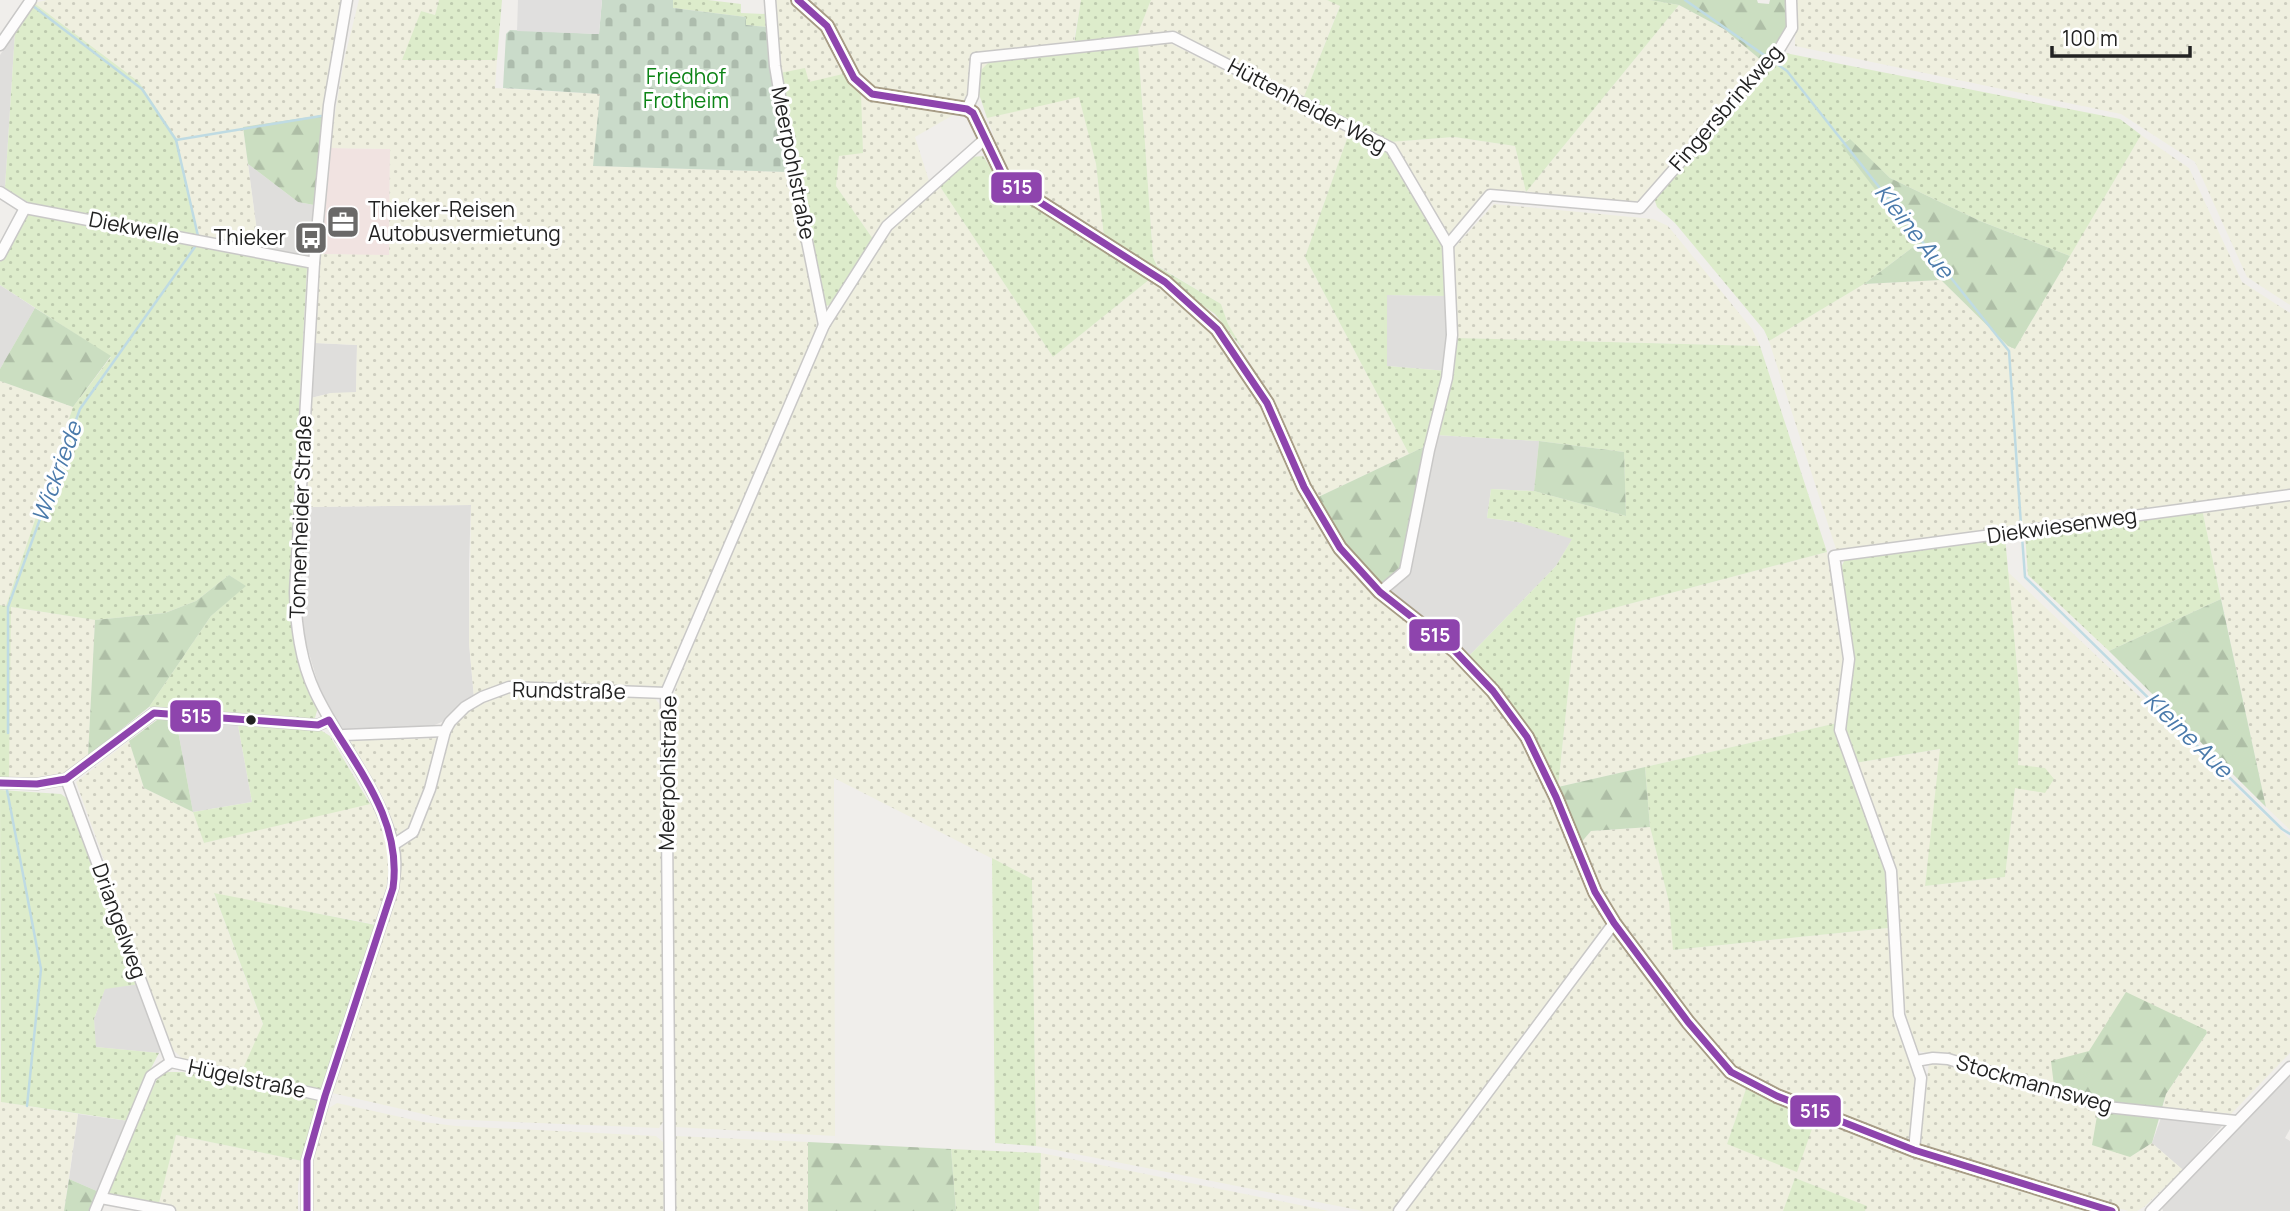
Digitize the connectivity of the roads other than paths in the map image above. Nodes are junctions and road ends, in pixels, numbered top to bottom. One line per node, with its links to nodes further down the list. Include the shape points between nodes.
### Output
1 (31, 0): 6 (street)
2 (347, 0): 13 (street, Tonnenheider Straße, via 329,105)
3 (770, 0): 14 (street, Meerpohlstraße, via 775,66)
4 (798, 0): 7 (main road, via 827,26 854,78 872,94)
5 (1791, 0): 11 (street, Fingersbrinkweg, via 1792,28 1780,48 1640,208 1490,195)
6 (0, 45)
7 (967, 109): 8 (main road); 11 (street, Hüttenheider Weg, via 973,96 976,58 1173,37 1391,148)
8 (985, 139): 14 (street, Meerpohlstraße, via 887,226); 16 (main road, via 1005,180 1166,282 1217,329 1267,403 1304,487 1340,548)
9 (0, 192): 10 (street, Diekwelle)
10 (25, 208): 12 (street); 13 (street, Diekwelle)
11 (1448, 245): 16 (street, Hüttenheider Weg, via 1452,335 1447,378 1405,571)
12 (0, 255)
13 (314, 262): 18 (street, Tonnenheider Straße, via 295,592 305,664)
14 (824, 325): 17 (street, Meerpohlstraße)
15 (2290, 495): 25 (street, Diekwiesenweg, via 1834,556 1849,659 1840,730 1891,871 1899,1015)
16 (1380, 592): 24 (main road, via 1455,651 1527,737 1595,892)
17 (666, 693): 19 (street, Rundstraße, via 509,687 465,707); 35 (street, Meerpohlstraße)
18 (329, 720): 20 (street, Tonnenheider Straße); 21 (street, via 318,725 154,713)
19 (445, 731): 20 (street); 23 (street, Rundstraße, via 414,832)
20 (340, 738): 23 (street, Tonnenheider Straße, via 378,803)
21 (66, 779): 22 (street); 26 (street, Driangelweg)
22 (0, 783)
23 (394, 845): 28 (street, Tonnenheider Straße, via 393,888)
24 (1614, 923): 30 (main road, via 1688,1023 1731,1072 1777,1096); 36 (street)
25 (1916, 1061): 29 (street, Stockmannsweg, via 1948,1059 2107,1107); 30 (street, via 1921,1078)
26 (172, 1062): 28 (street, Hügelstraße); 31 (street, Hügelstraße, via 151,1076)
27 (2290, 1067): 29 (street)
28 (326, 1096): 34 (street, Tonnenheider Straße, via 307,1160)
29 (2236, 1121): 38 (street)
30 (1914, 1150): 37 (main road)
31 (101, 1198): 32 (street, Hügelstraße); 33 (street)
32 (95, 1211)
33 (170, 1211)
34 (307, 1211)
35 (670, 1211)
36 (1399, 1211)
37 (2112, 1211)
38 (2151, 1211)

